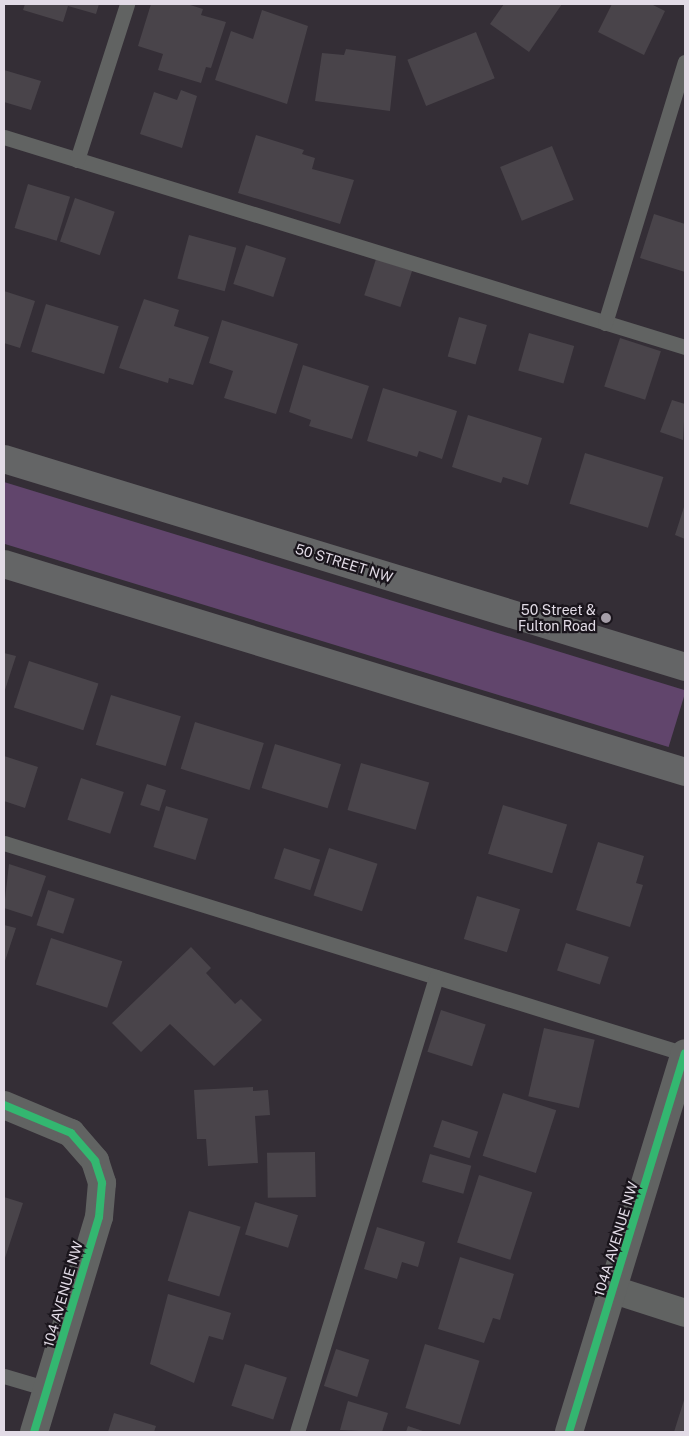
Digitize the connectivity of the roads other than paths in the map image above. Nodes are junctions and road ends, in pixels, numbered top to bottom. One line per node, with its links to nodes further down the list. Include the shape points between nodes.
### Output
1 (127, 4): 4 (lane)
2 (685, 62): 5 (lane)
3 (4, 138): 4 (lane)
4 (77, 160): 5 (lane)
5 (605, 323): 6 (lane)
6 (685, 347)
7 (4, 459): 9 (main road, 50 STREET NW)
8 (4, 564): 10 (main road)
9 (685, 668)
10 (685, 772)
11 (4, 843): 12 (lane)
12 (436, 977): 13 (lane); 20 (lane)
13 (685, 1054): 15 (street, 104A AVENUE NW)
14 (4, 1106): 18 (street, 104 AVENUE NW, via 57,1124 95,1161 103,1199)
15 (614, 1290): 16 (street); 21 (street, 104A AVENUE NW)
16 (685, 1313)
17 (4, 1376): 18 (lane)
18 (48, 1389): 19 (street, 104 AVENUE NW)
19 (34, 1432)
20 (297, 1432)
21 (570, 1432)

